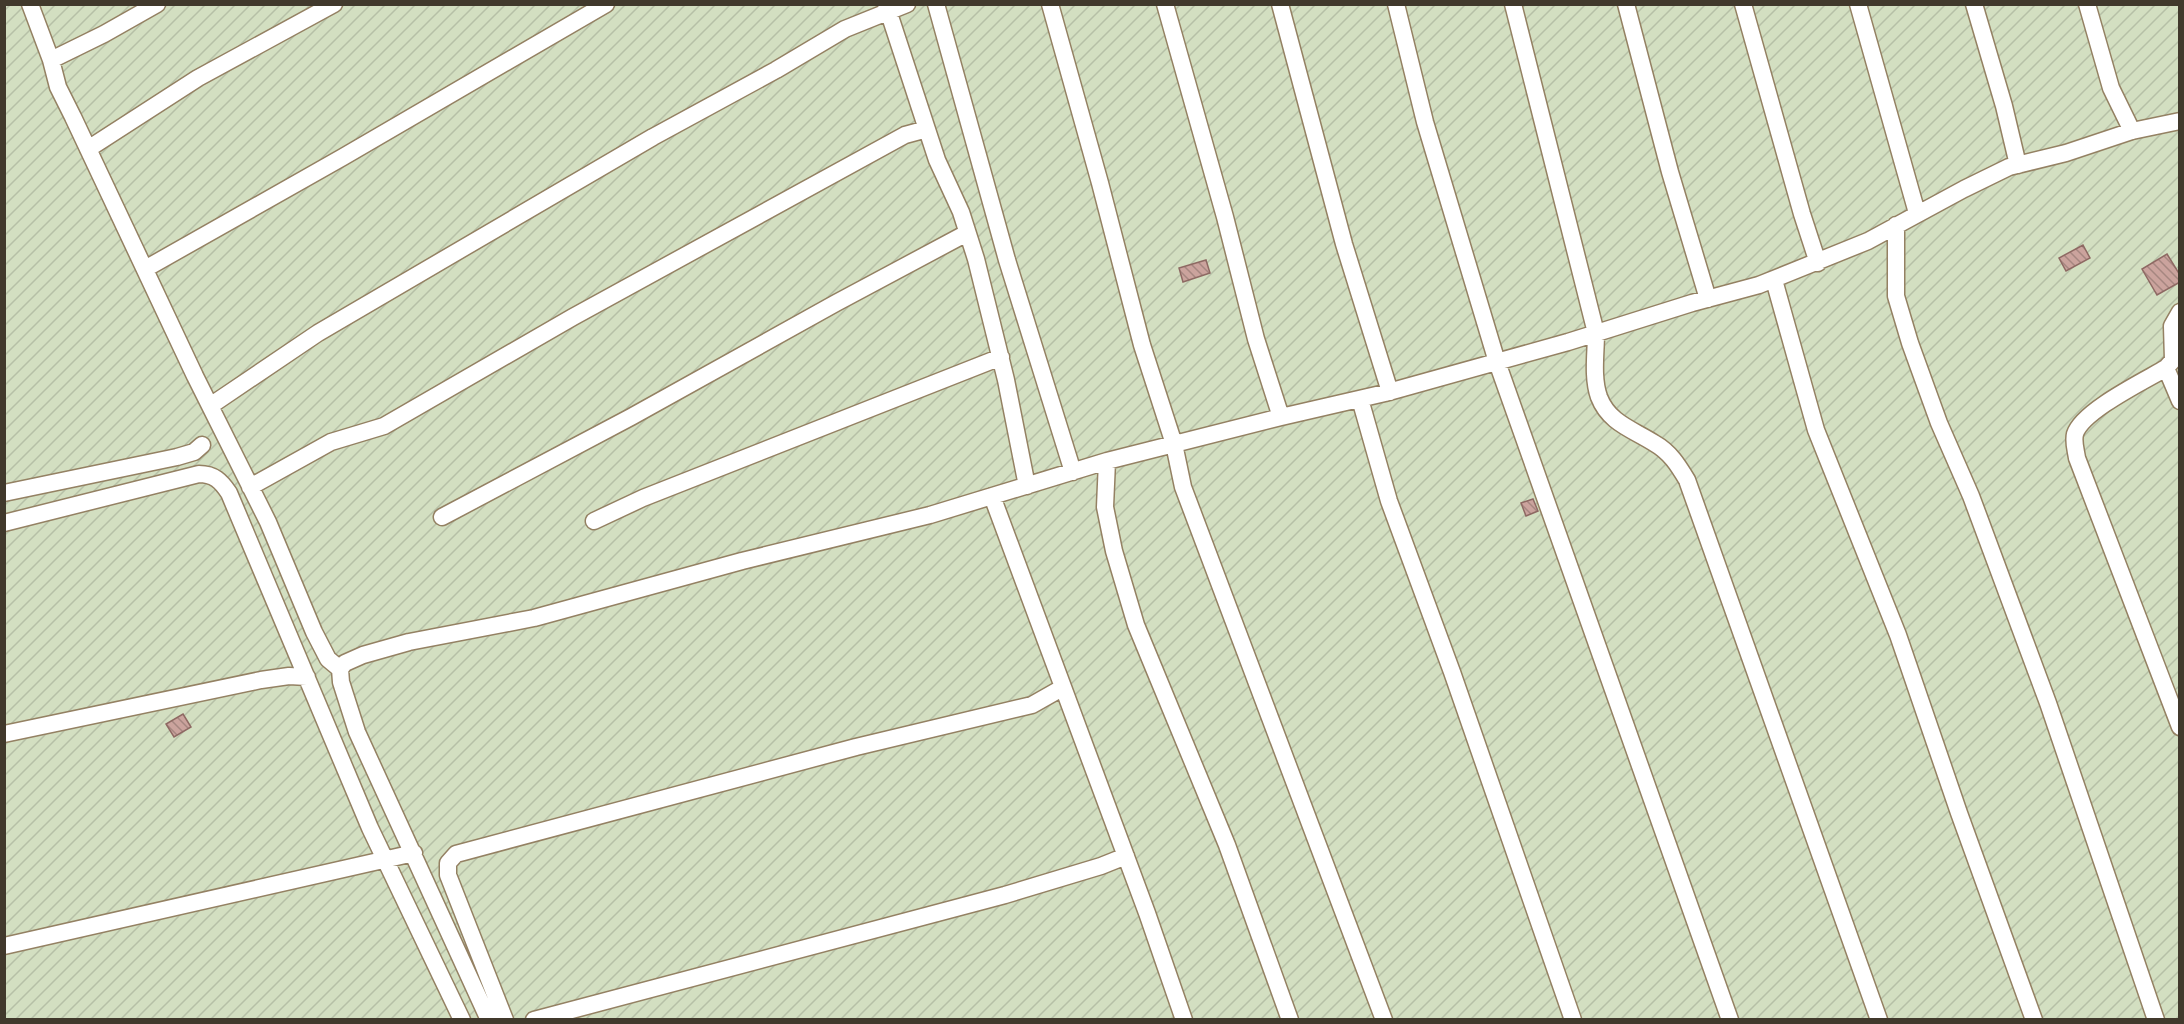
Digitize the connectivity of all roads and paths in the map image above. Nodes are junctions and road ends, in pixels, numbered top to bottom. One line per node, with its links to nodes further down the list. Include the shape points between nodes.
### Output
1 (30, 4): 18 (street)
2 (157, 4): 18 (street)
3 (333, 4): 22 (street, via 198,78)
4 (606, 4): 28 (street)
5 (907, 4): 17 (street)
6 (936, 4): 44 (street, via 1007,260)
7 (1050, 4): 41 (street, via 1142,345)
8 (1165, 4): 40 (street)
9 (1280, 4): 36 (street, via 1344,244)
10 (1396, 4): 34 (street, via 1425,122)
11 (1513, 4): 32 (street)
12 (1626, 4): 30 (street)
13 (1743, 4): 27 (street)
14 (1858, 4): 24 (street)
15 (1974, 4): 23 (street)
16 (2087, 4): 21 (street, via 2111,88)
17 (887, 9): 20 (street); 39 (street, via 653,136 318,333)
18 (51, 60): 22 (street, via 58,87)
19 (2180, 121): 21 (street)
20 (927, 129): 26 (street); 46 (street, via 905,135 384,426 331,442)
21 (2132, 131): 23 (street)
22 (88, 149): 28 (street)
23 (2018, 165): 24 (street)
24 (1917, 213): 25 (street)
25 (1896, 225): 27 (street); 72 (street, via 1896,296 1910,344 2048,703)
26 (968, 233): 33 (street); 49 (street)
27 (1818, 263): 29 (street)
28 (145, 269): 39 (street)
29 (1774, 280): 30 (street); 71 (street, via 1816,430 1898,635)
30 (1708, 299): 32 (street)
31 (2180, 312): 35 (street, via 2172,326 2173,360)
32 (1596, 333): 34 (street); 70 (street, via 1595,378 1607,413 1621,426 1656,443 1675,459 1687,480)
33 (1001, 357): 45 (street); 50 (street)
34 (1497, 362): 36 (street); 69 (street)
35 (2166, 368): 38 (street); 55 (street, via 2095,411 2081,424 2075,445)
36 (1390, 392): 37 (street)
37 (1360, 399): 40 (street); 68 (street, via 1389,501)
38 (2180, 401)
39 (210, 406): 46 (street)
40 (1281, 417): 41 (street)
41 (1174, 444): 43 (street); 67 (street, via 1197,528)
42 (202, 445): 47 (street, via 177,457)
43 (1107, 461): 44 (street); 66 (street, via 1105,507 1136,625 1227,845)
44 (1073, 472): 45 (street)
45 (1027, 486): 48 (street)
46 (250, 487): 52 (street, via 314,632 328,659)
47 (4, 493)
48 (992, 496): 52 (street, via 534,618 398,645 363,655); 54 (street)
49 (442, 517)
50 (594, 520)
51 (4, 523): 53 (street, via 199,474 215,477 229,493)
52 (340, 669): 57 (street, via 357,732)
53 (307, 677): 56 (street, via 261,680); 59 (street)
54 (1062, 688): 58 (street); 63 (street, via 1032,705 856,747 456,854 448,863 448,875)
55 (2180, 727)
56 (4, 734)
57 (414, 853): 59 (street); 62 (street)
58 (1126, 856): 64 (street, via 1005,895); 65 (street)
59 (386, 860): 60 (street); 61 (street)
60 (4, 946)
61 (462, 1020)
62 (489, 1020)
63 (505, 1020)
64 (534, 1020)
65 (1184, 1020)
66 (1290, 1020)
67 (1384, 1020)
68 (1573, 1020)
69 (1730, 1020)
70 (1880, 1020)
71 (2034, 1020)
72 (2156, 1020)

